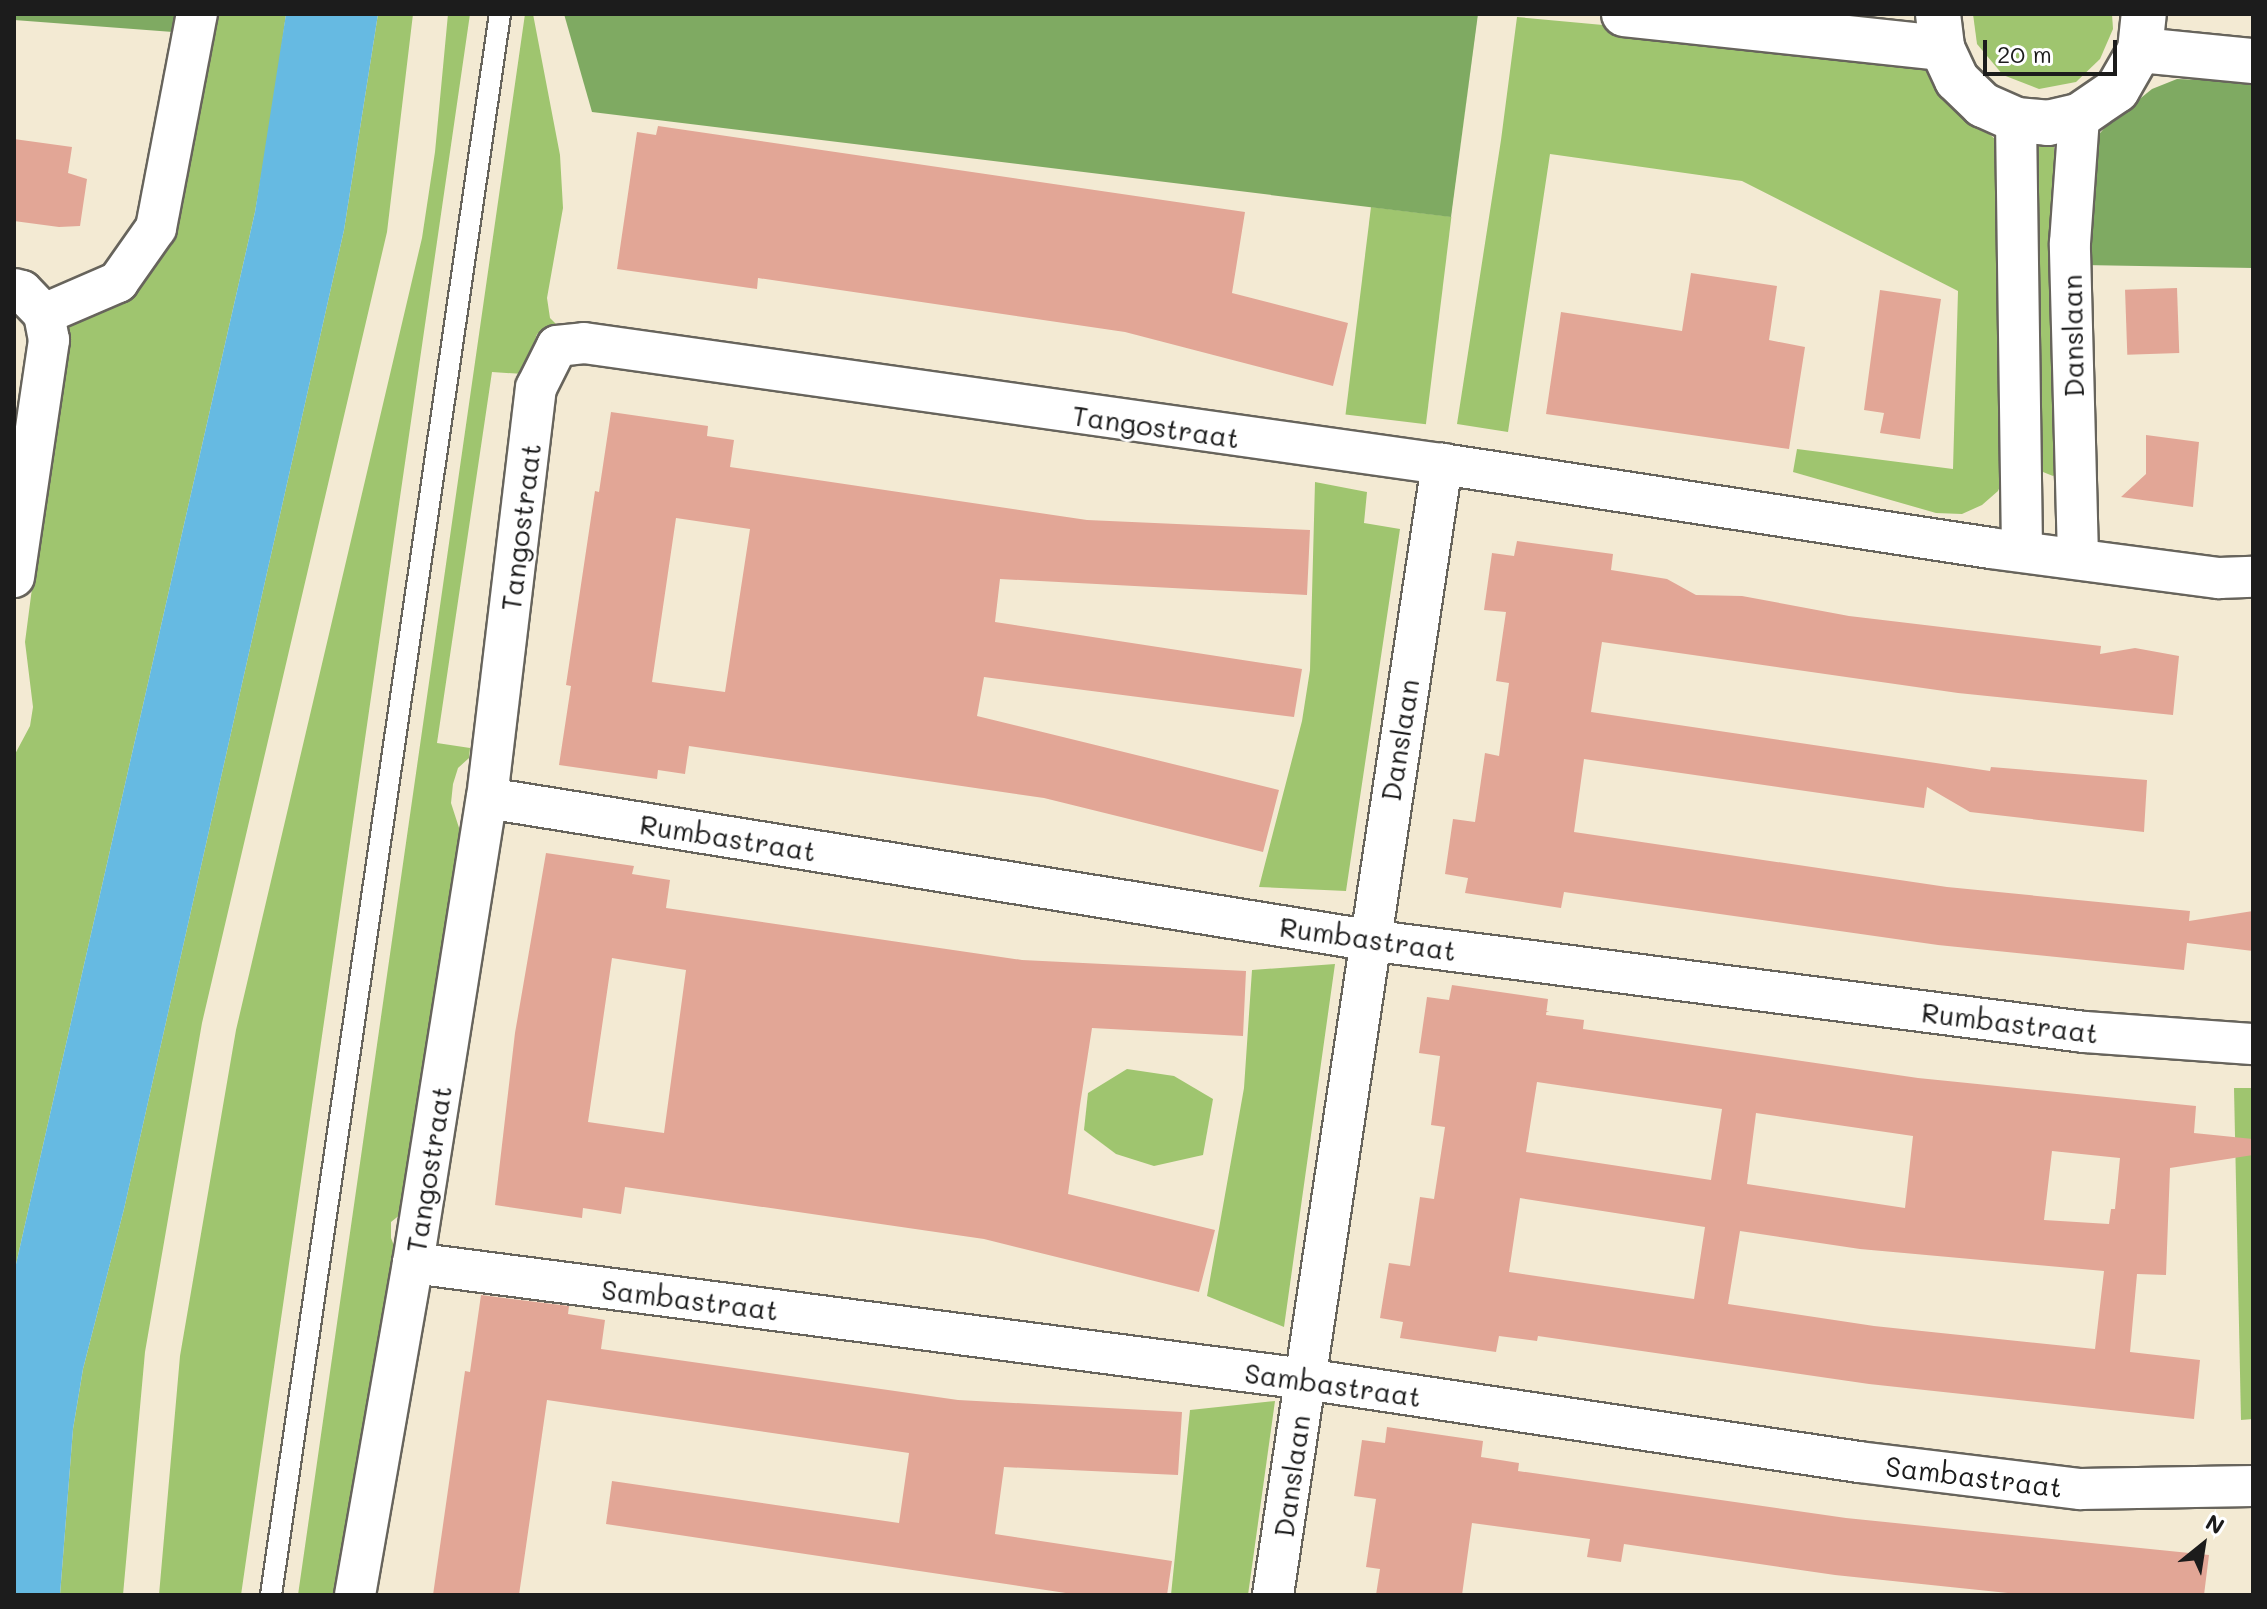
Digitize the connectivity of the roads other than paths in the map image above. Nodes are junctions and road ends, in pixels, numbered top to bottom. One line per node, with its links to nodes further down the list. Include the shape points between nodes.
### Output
1 (197, 14): 10 (street, via 156,228 118,282)
2 (500, 14): 22 (lane)
3 (1624, 14): 4 (main road)
4 (1940, 31): 8 (main road, via 1957,80 1983,105)
5 (2142, 32): 6 (main road); 7 (main road, via 2117,90)
6 (2253, 61)
7 (2079, 116): 8 (main road, via 2048,123); 13 (street, Danslaan, via 2070,243)
8 (2016, 120): 12 (street, Danslaan)
9 (14, 289): 10 (street)
10 (44, 314): 14 (street, via 49,340)
11 (1442, 464): 12 (street); 16 (street, Tangostraat, via 584,343 557,346 536,388); 17 (street, Danslaan)
12 (2022, 551): 13 (street)
13 (2078, 557): 15 (street, via 2219,578)
14 (14, 577)
15 (2253, 577)
16 (487, 798): 17 (street, Rumbastraat); 19 (street, Tangostraat)
17 (1368, 940): 18 (street, Rumbastraat, via 2084,1032); 20 (street, Danslaan)
18 (2253, 1044)
19 (413, 1263): 20 (street, Sambastraat); 23 (street, Tangostraat)
20 (1305, 1379): 21 (street, Sambastraat, via 1859,1462 2080,1489); 24 (street, Danslaan)
21 (2253, 1486)
22 (271, 1595)
23 (355, 1595)
24 (1273, 1595)

